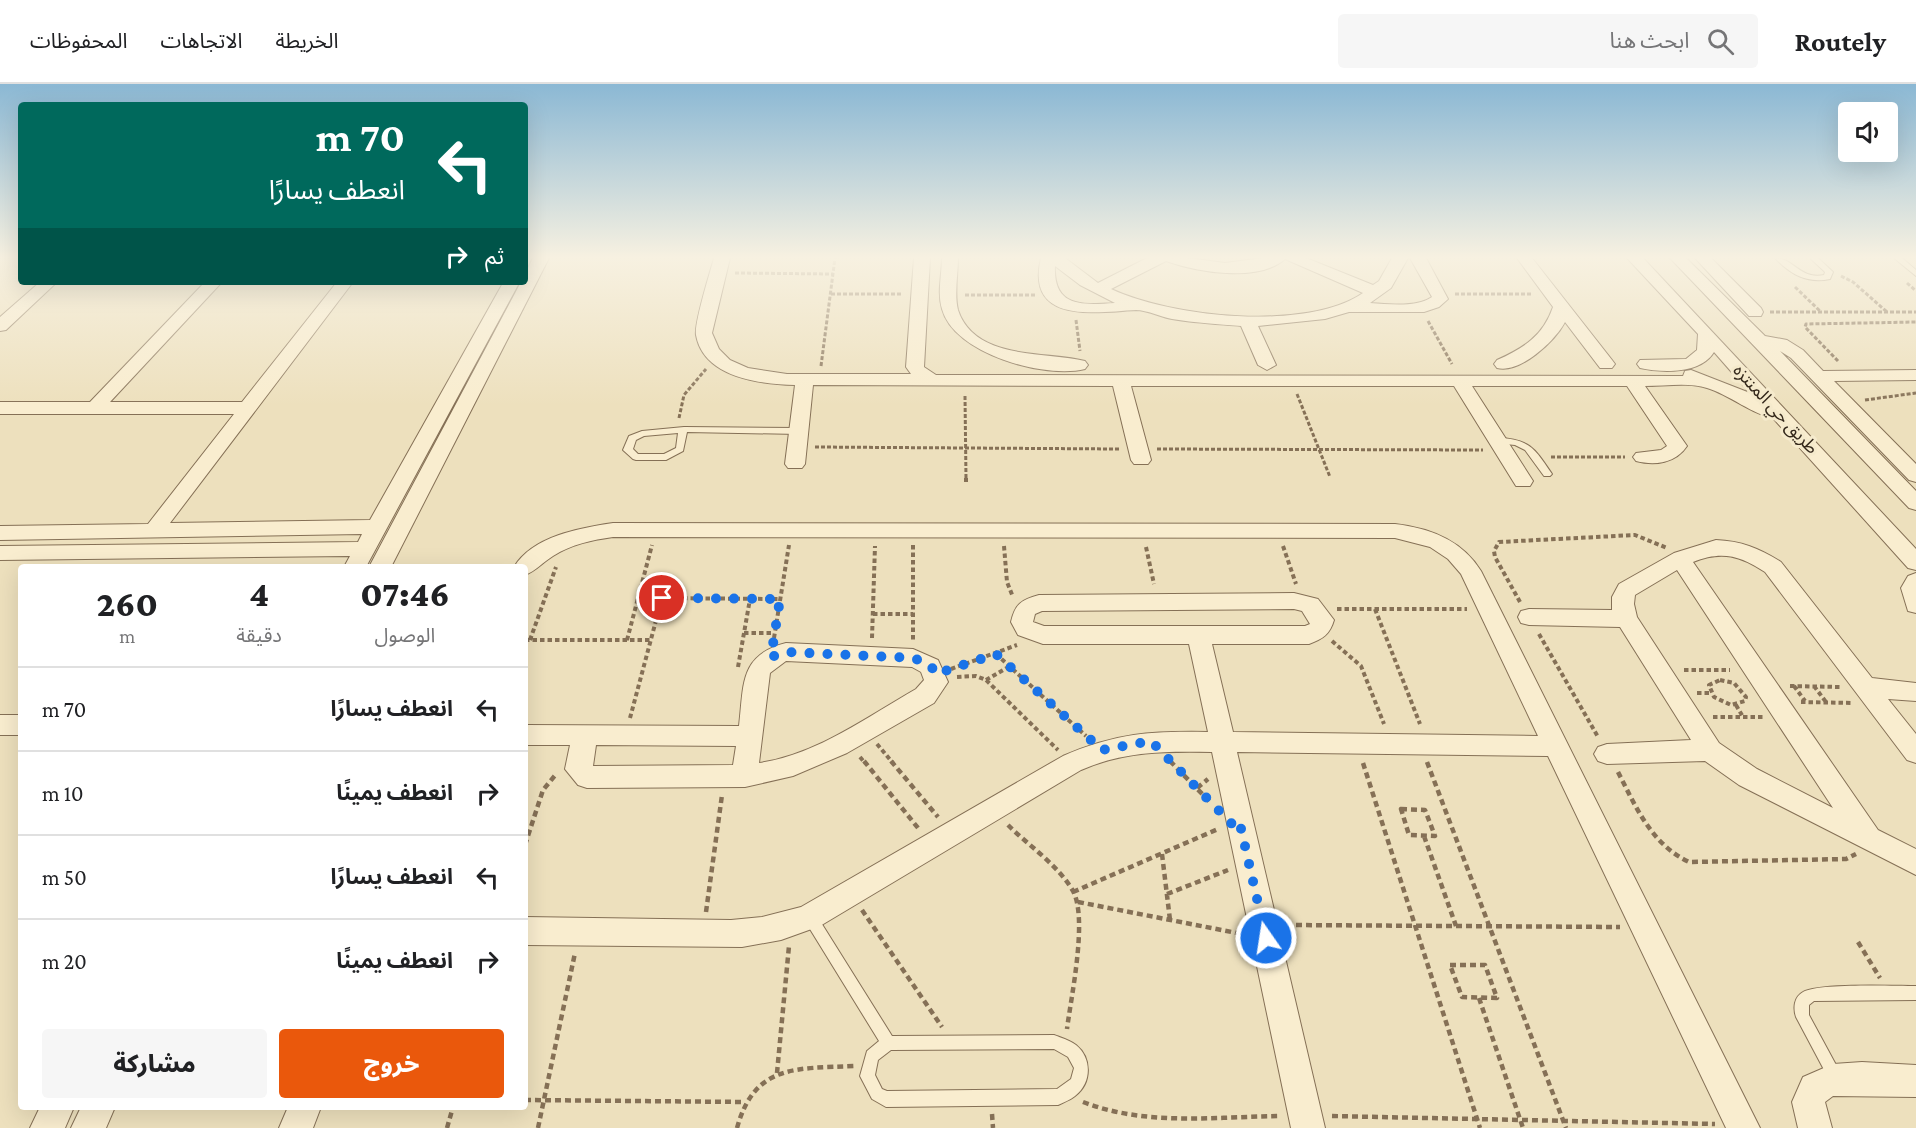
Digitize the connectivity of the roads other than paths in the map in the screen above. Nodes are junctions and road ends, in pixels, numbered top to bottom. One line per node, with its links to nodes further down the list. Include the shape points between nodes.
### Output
1 (22, 307): 20 (street)
2 (190, 307): 41 (street)
3 (326, 307): 42 (street)
4 (498, 307): 54 (street)
5 (516, 307): 61 (street)
6 (710, 307): 36 (street, via 705,343 720,361 756,376)
7 (919, 307): 23 (street)
8 (952, 307): 28 (street, via 964,332 994,350)
9 (1070, 307): 10 (street)
10 (1143, 307): 19 (street, via 1189,317)
11 (1346, 307): 12 (street); 19 (street, via 1301,318)
12 (1424, 307)
13 (1556, 307): 24 (street, via 1554,329 1545,339)
14 (1562, 307): 25 (street)
15 (1681, 307): 21 (street, طريق حي المنتزه)
16 (1725, 307): 22 (street, طريق حي المنتزه)
17 (1748, 307): 18 (street)
18 (1755, 312)
19 (1248, 322): 27 (street)
20 (0, 326)
21 (1706, 333): 26 (street, via 1705,354); 43 (street, طريق حي المنتزه)
22 (1760, 340): 34 (street, via 1790,349); 53 (street, طريق حي المنتزه)
23 (914, 360): 35 (street, via 917,372); 37 (street)
24 (1503, 364): 25 (street); 31 (street)
25 (1606, 364): 32 (street)
26 (1690, 364): 32 (street); 39 (street, via 1690,374)
27 (1267, 365): 29 (street); 30 (street)
28 (1059, 372): 29 (street, via 1082,365); 35 (street, via 965,380); 38 (street)
29 (1204, 372): 30 (street, via 1292,379); 38 (street)
30 (1385, 372): 31 (street)
31 (1456, 372): 32 (street); 46 (street)
32 (1636, 372): 39 (street, via 1654,379); 47 (street, via 1677,446 1676,451 1665,456)
33 (1916, 375): 34 (street)
34 (1818, 376): 51 (street)
35 (929, 378): 37 (street)
36 (812, 379): 37 (street); 45 (street)
37 (868, 379)
38 (1120, 380): 48 (street)
39 (1703, 381): 43 (street, via 1738,393)
40 (0, 408): 41 (street)
41 (95, 408): 42 (street)
42 (248, 408): 55 (street)
43 (1790, 425): 60 (street, طريق حي المنتزه)
44 (680, 431): 44 (lane, via 641,432 632,438 630,453 636,457 672,455 680,449); 45 (lane)
45 (799, 432): 49 (street)
46 (1497, 441): 50 (lane, via 1521,442 1529,447); 52 (street)
47 (1643, 457)
48 (1141, 460)
49 (795, 464)
50 (1547, 474)
51 (1916, 476)
52 (1523, 482)
53 (1916, 503)
54 (377, 528): 55 (street); 58 (street)
55 (154, 530): 56 (street)
56 (0, 532)
57 (0, 553): 58 (street)
58 (360, 558)
59 (1681, 560): 66 (street, via 1628,590 1622,603); 69 (street, via 1715,546 1740,549 1773,567); 80 (street, via 1780,694)
60 (1916, 563)
61 (382, 564)
62 (528, 564): 75 (street, via 566,540 613,530 1395,531 1440,543 1463,561)
63 (1916, 580): 64 (street, via 1912,588)
64 (1916, 605)
65 (1529, 617): 66 (street)
66 (1627, 619): 76 (street)
67 (1199, 636): 67 (street, via 1315,633 1323,620 1309,606 1159,602 1040,603 1025,609 1022,622 1034,633); 74 (street)
68 (1916, 692): 69 (street)
69 (1871, 695): 70 (street)
70 (1905, 725): 77 (street)
71 (528, 735): 72 (street)
72 (585, 736): 73 (street); 79 (street, via 577,762 578,769 588,777)
73 (750, 736): 79 (street); 79 (street, via 758,673 773,645 786,652 914,658 931,666 936,678 925,696 792,768)
74 (1222, 742): 75 (street); 82 (street, via 1151,741 1102,750 1072,763); 91 (street, via 1235,822 1249,862)
75 (1556, 746): 92 (street)
76 (1710, 750): 78 (street); 80 (street, via 1748,777)
77 (1916, 753)
78 (1608, 754)
79 (735, 776)
80 (1868, 837): 81 (street)
81 (1916, 863)
82 (800, 921): 83 (street, via 751,933); 85 (lane)
83 (528, 931)
84 (1916, 993): 86 (lane, via 1814,994 1802,1001 1803,1017)
85 (888, 1043): 85 (lane, via 1054,1042 1074,1053 1081,1075 1070,1093 1058,1097 886,1099 870,1086 867,1065 879,1048)
86 (1837, 1079): 87 (street); 96 (street, via 1824,1081 1809,1098)
87 (1916, 1081)
88 (56, 1110): 93 (street)
89 (97, 1110): 94 (street)
90 (304, 1110): 95 (street)
91 (1307, 1122)
92 (1742, 1126)
93 (47, 1128)
94 (88, 1128)
95 (297, 1128)
96 (1815, 1128)

